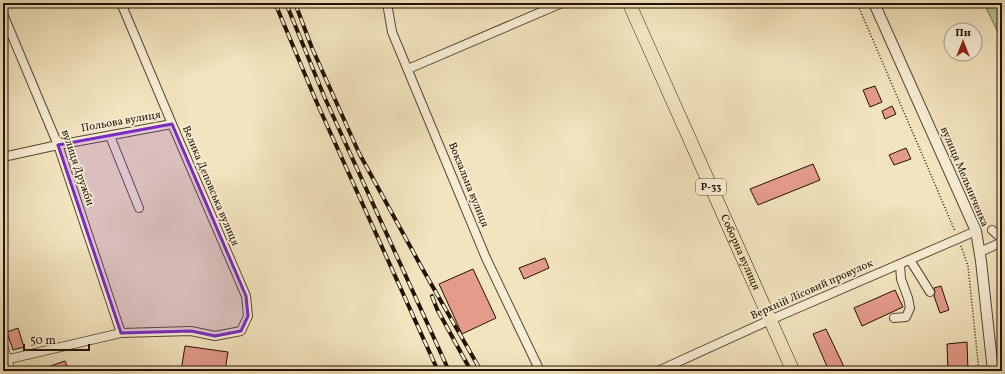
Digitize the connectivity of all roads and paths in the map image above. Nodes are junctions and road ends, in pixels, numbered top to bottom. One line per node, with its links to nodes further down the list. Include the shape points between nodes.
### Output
1 (121, 3): 9 (street, Велика Деповська вулиця)
2 (387, 3): 8 (street, Вокзальна вулиця, via 392,32)
3 (562, 3): 8 (street)
4 (629, 3): 24 (main road, Соборна вулиця / Р-33)
5 (857, 3): 16 (path)
6 (874, 3): 15 (street, вулиця Мельниченка)
7 (3, 14): 11 (street, вулиця Дружби)
8 (408, 69): 27 (street, Вокзальна вулиця, via 486,258)
9 (172, 124): 10 (street, Польова вулиця); 25 (street, Велика Деповська вулиця, via 246,296 248,316 241,331 215,336 191,331)
10 (110, 136): 11 (street, Польова вулиця); 13 (street)
11 (58, 145): 12 (street, Польова вулиця); 25 (street, вулиця Дружби)
12 (3, 157)
13 (139, 208)
14 (992, 230): 17 (street)
15 (976, 231): 16 (street, Верхній Лісовий провулок); 19 (street, вулиця Мельниченка)
16 (958, 238): 20 (street, Верхній Лісовий провулок); 30 (path, via 968,266)
17 (1002, 238)
18 (1002, 242): 19 (street)
19 (980, 252): 31 (street, вулиця Мельниченка)
20 (910, 260): 21 (street, Верхній Лісовий провулок); 22 (street)
21 (900, 264): 23 (street, via 901,279 910,308 906,317); 24 (street, Верхній Лісовий провулок)
22 (930, 292)
23 (894, 318)
24 (770, 320): 28 (street, Верхній Лісовий провулок); 29 (main road, Соборна вулиця / Р-33)
25 (121, 333): 26 (street)
26 (6, 360)
27 (540, 371)
28 (658, 371)
29 (793, 371)
30 (979, 371)
31 (993, 371)

